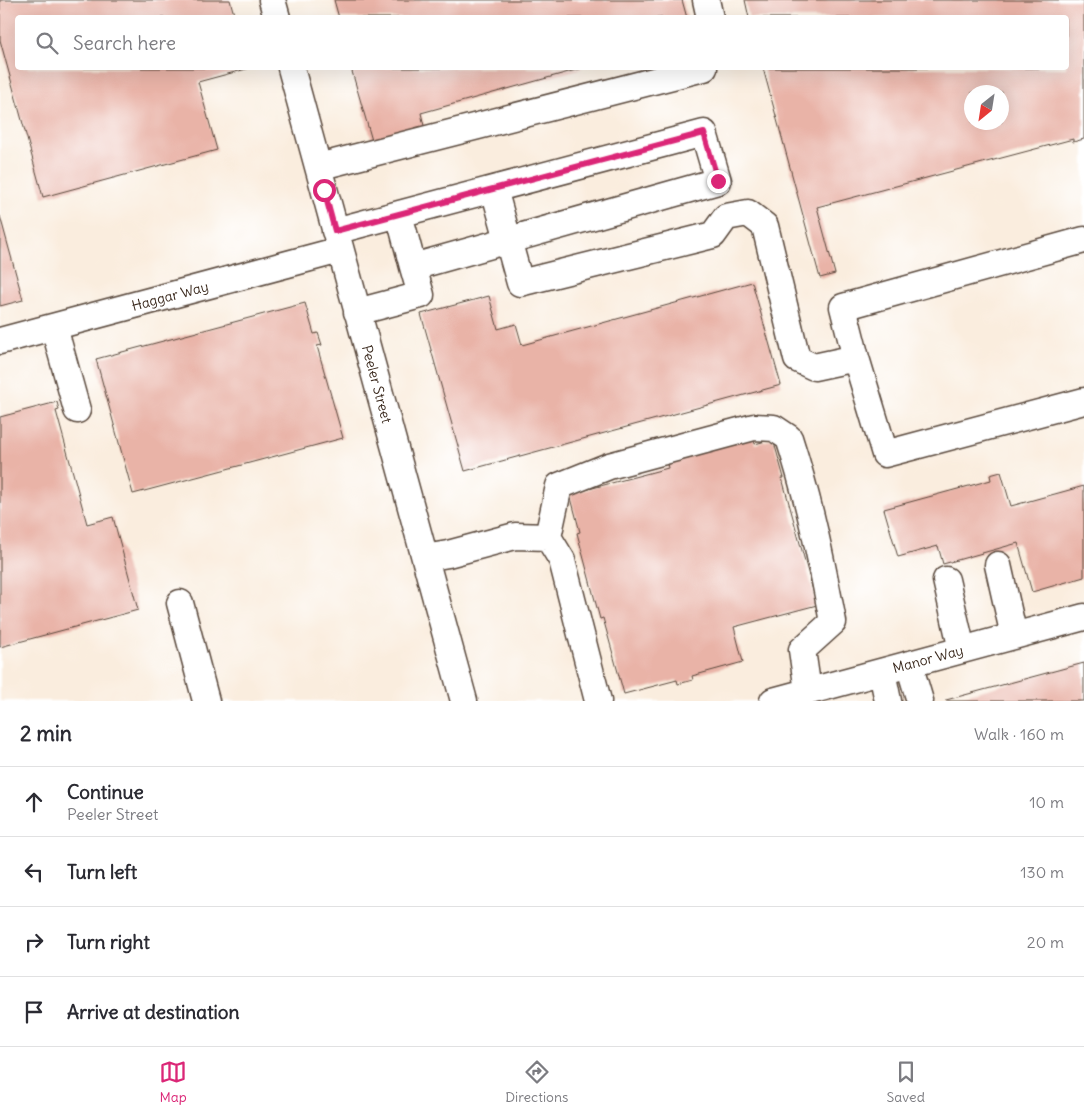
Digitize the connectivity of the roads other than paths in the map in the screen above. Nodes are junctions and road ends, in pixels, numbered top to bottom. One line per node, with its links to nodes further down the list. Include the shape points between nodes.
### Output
1 (272, 0): 3 (street)
2 (706, 0): 4 (street)
3 (276, 15)
4 (709, 15)
5 (292, 70): 7 (street, Peeler Street)
6 (696, 70): 7 (street)
7 (318, 167): 12 (street, Peeler Street)
8 (718, 181): 9 (street, Haggar Way, via 704,133); 11 (street); 13 (street)
9 (494, 189): 10 (street, Haggar Way); 13 (street)
10 (399, 214): 12 (street, Haggar Way); 15 (street)
11 (726, 217): 13 (street, via 713,235 520,283); 19 (street, via 748,213 765,226 797,359 814,367)
12 (338, 240): 16 (street, Peeler Street); 17 (street, Haggar Way)
13 (508, 240): 15 (street)
14 (1084, 240): 19 (street, via 843,307)
15 (413, 267): 16 (street, via 420,295)
16 (357, 312): 23 (street, Peeler Street)
17 (54, 327): 18 (street, Haggar Way); 21 (street)
18 (0, 341)
19 (856, 358): 20 (street, via 885,454)
20 (1084, 401)
21 (77, 410)
22 (548, 536): 23 (street, via 515,536); 32 (street, via 559,486 608,466 754,426 774,428 789,438 805,488 833,622 802,650); 35 (street, via 562,560)
23 (425, 558): 34 (street, Peeler Street)
24 (998, 565): 28 (street)
25 (946, 580): 29 (street)
26 (180, 603): 33 (street)
27 (1084, 617): 28 (street, Manor Way)
28 (1014, 636): 29 (street, Manor Way)
29 (962, 650): 30 (street, Manor Way)
30 (909, 664): 31 (street, Manor Way); 38 (street)
31 (882, 672): 32 (street, Manor Way); 37 (street)
32 (808, 691): 36 (street, Manor Way)
33 (206, 701)
34 (464, 701)
35 (598, 701)
36 (772, 701)
37 (888, 701)
38 (920, 701)

